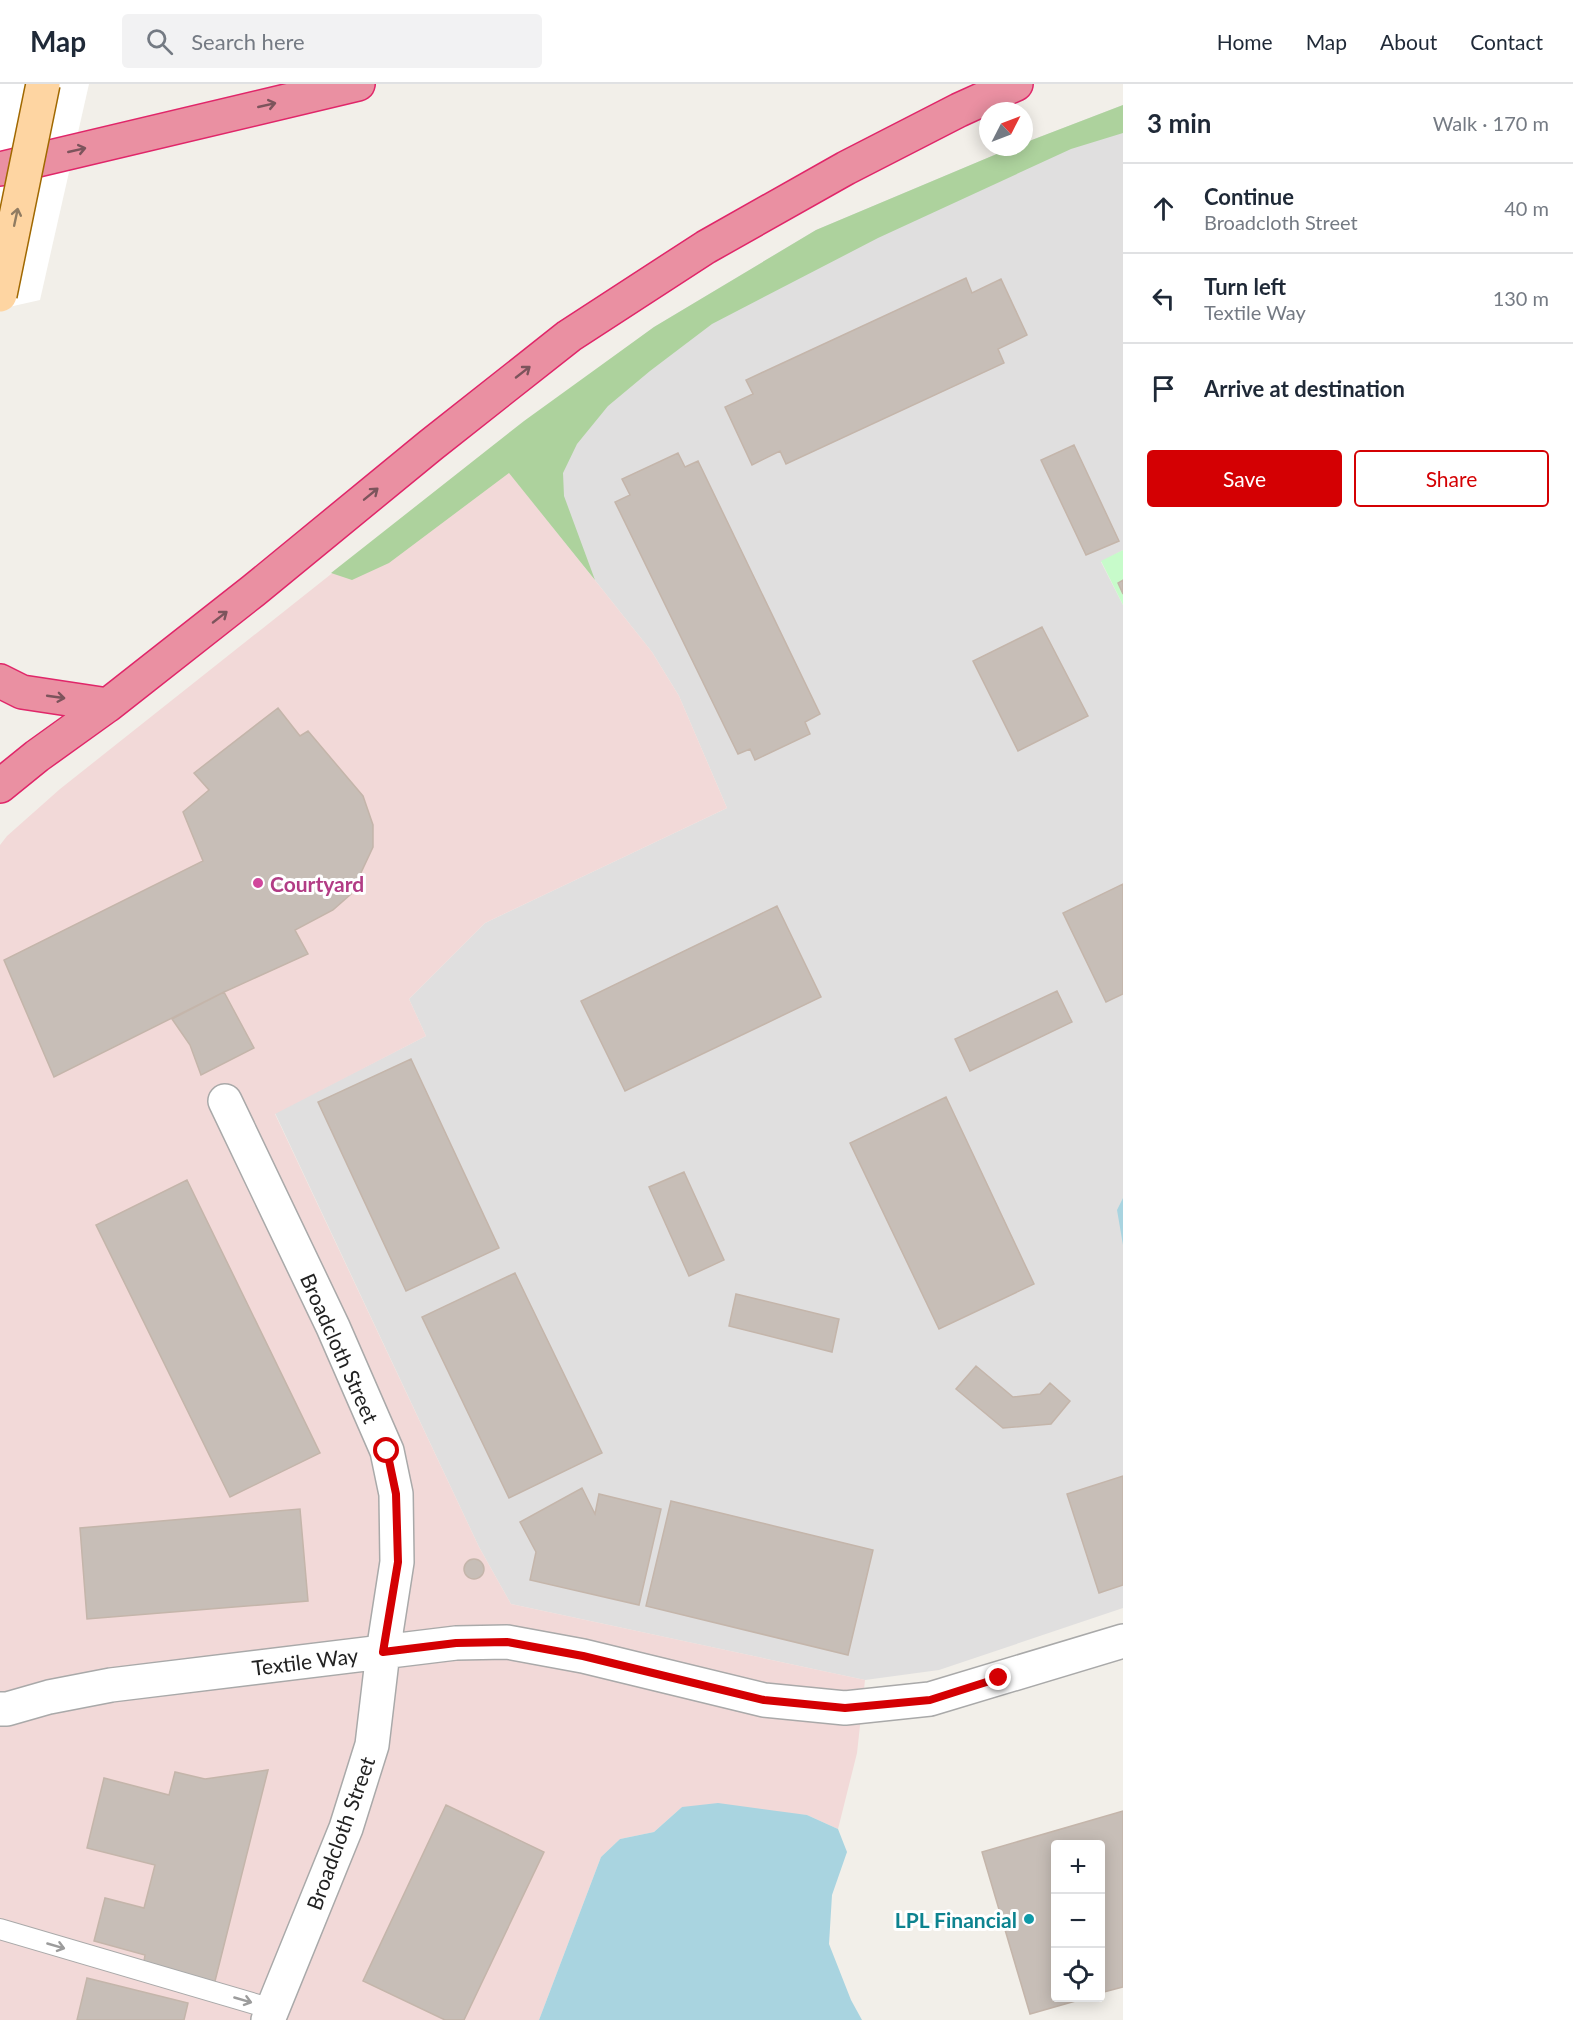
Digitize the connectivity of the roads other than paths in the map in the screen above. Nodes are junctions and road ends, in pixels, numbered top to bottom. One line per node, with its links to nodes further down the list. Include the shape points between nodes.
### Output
1 (43, 84): 5 (main road, one-way to 1, bridge)
2 (357, 84): 4 (highway, one-way to 2)
3 (1016, 84): 7 (highway, one-way to 3, via 569,336 706,247 846,168)
4 (0, 169)
5 (0, 295)
6 (0, 681): 7 (highway, one-way to 7, via 22,692)
7 (108, 705): 8 (highway)
8 (0, 786)
9 (225, 1101): 11 (street, Broadcloth Street, via 333,1327 387,1451 396,1494 398,1562)
10 (1123, 1641): 11 (street, Textile Way, via 930,1700 845,1708 764,1700 583,1656 507,1642 456,1643)
11 (383, 1652): 13 (street, Textile Way, via 111,1685); 16 (street, Broadcloth Street, via 369,1755 346,1828)
12 (0, 1686): 13 (street, Textile Way)
13 (49, 1697): 14 (street, Textile Way)
14 (0, 1709)
15 (0, 1929): 16 (lane, one-way to 16)
16 (270, 2014)

